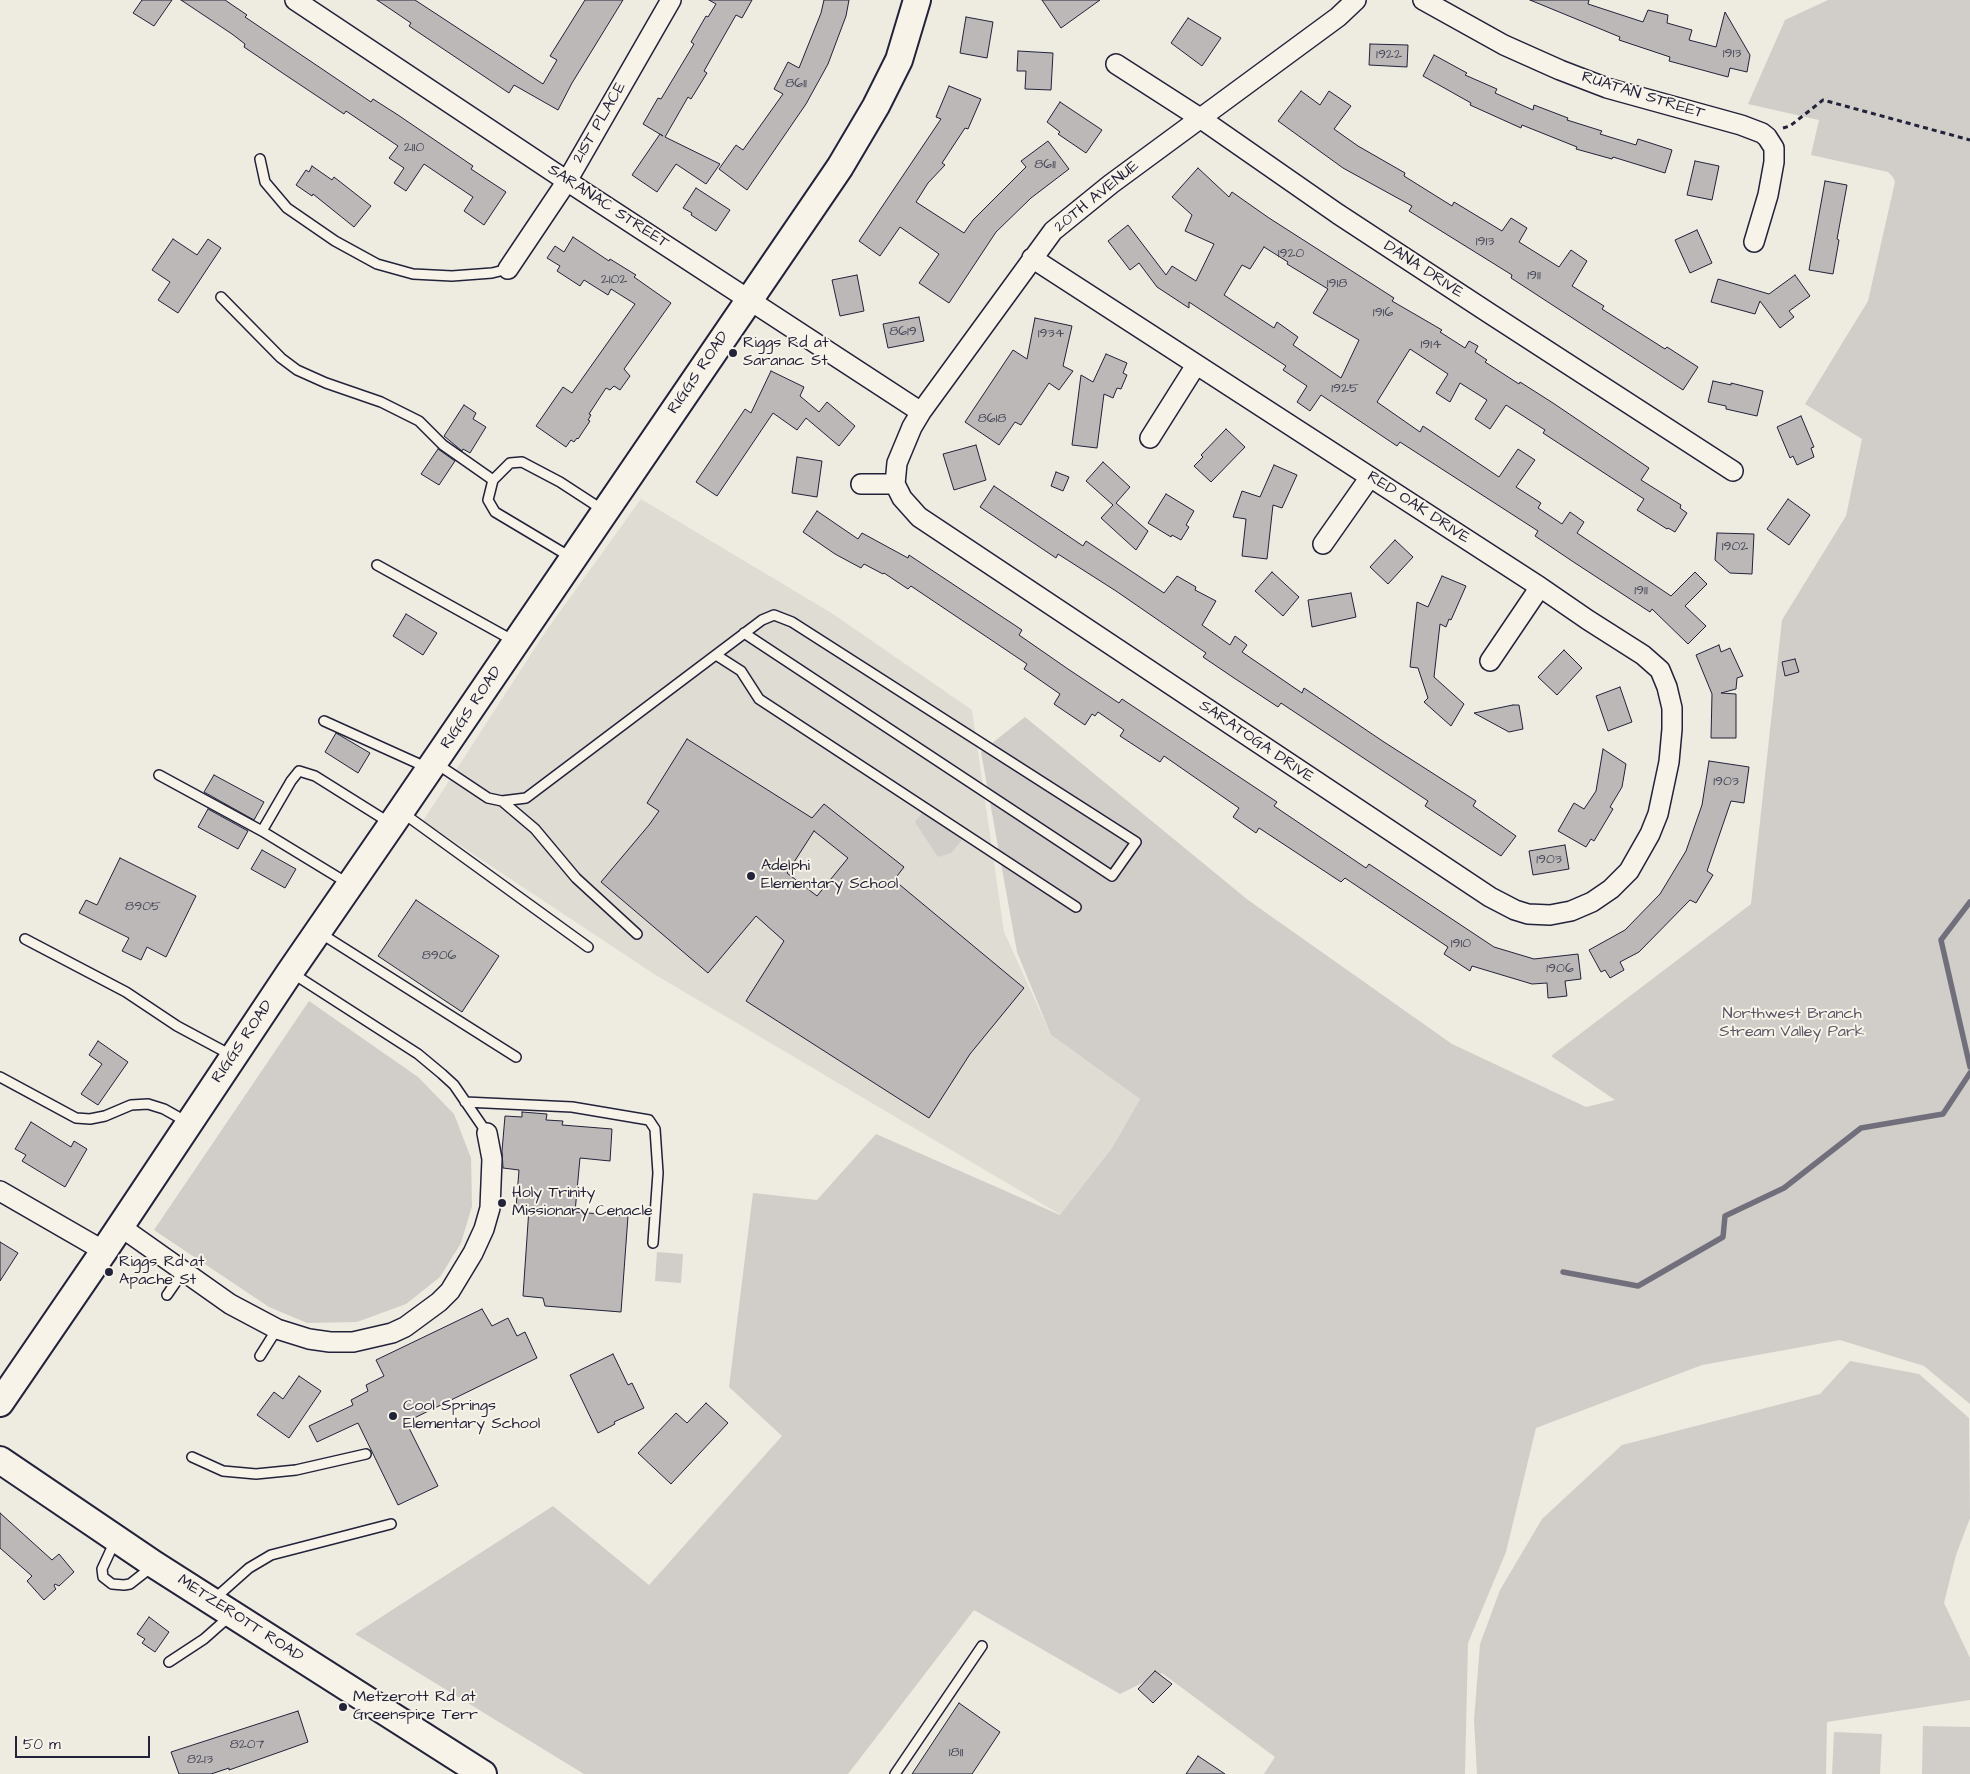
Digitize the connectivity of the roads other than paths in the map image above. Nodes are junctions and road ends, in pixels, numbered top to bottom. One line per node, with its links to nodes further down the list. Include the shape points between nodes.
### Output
1 (296, 0): 9 (street, SARANAC STREET)
2 (671, 0): 9 (street, 21ST PLACE)
3 (917, 0): 14 (main road, RIGGS ROAD, via 899,60 876,106 840,167)
4 (1356, 0): 7 (street, 20TH AVENUE, via 1338,18)
5 (1423, 0): 10 (street, RUATAN STREET, via 1504,45 1560,70 1614,91 1741,125 1767,137 1774,148 1774,162)
6 (1116, 64): 7 (street, DANA DRIVE)
7 (1200, 118): 11 (street, 20TH AVENUE, via 1068,217); 18 (street, DANA DRIVE, via 1338,214)
8 (260, 159): 12 (lane, via 265,182 287,208 335,241 377,264 413,274 452,276)
9 (567, 181): 12 (street, 21ST PLACE); 14 (street, SARANAC STREET)
10 (1754, 242)
11 (1032, 258): 15 (street, RED OAK DRIVE); 16 (street, 20TH AVENUE)
12 (508, 269)
13 (221, 297): 20 (lane, via 297,370 381,402 419,421 443,445)
14 (750, 299): 16 (street, SARANAC STREET); 23 (main road, RIGGS ROAD)
15 (1196, 365): 17 (street); 19 (street, RED OAK DRIVE)
16 (921, 412): 22 (street, 20TH AVENUE, via 897,464)
17 (1150, 438)
18 (1733, 471)
19 (1370, 478): 24 (street); 27 (street, RED OAK DRIVE)
20 (493, 480): 23 (lane, via 510,464 522,462); 25 (lane, via 488,500 495,512)
21 (861, 484): 22 (street)
22 (894, 484): 38 (street, SARATOGA DRIVE, via 919,517 1482,892 1515,910 1550,915 1592,902 1611,889 1629,870)
23 (605, 512): 25 (main road, RIGGS ROAD)
24 (1323, 544)
25 (573, 559): 29 (main road, RIGGS ROAD)
26 (377, 565): 29 (lane)
27 (1540, 587): 31 (street); 38 (street, RED OAK DRIVE, via 1643,655 1660,670 1672,708 1672,729 1663,796)
28 (744, 633): 28 (lane, via 774,615 792,622 1136,842 1112,876); 30 (lane)
29 (516, 642): 33 (main road, RIGGS ROAD)
30 (716, 655): 35 (lane, via 526,798); 40 (lane, via 741,671 759,699)
31 (1490, 661)
32 (324, 721): 33 (lane)
33 (433, 766): 35 (lane, via 488,798); 36 (main road, RIGGS ROAD)
34 (159, 775): 37 (lane)
35 (502, 802): 42 (lane, via 536,829 576,878)
36 (397, 818): 37 (lane, via 316,776 299,771); 39 (main road, RIGGS ROAD); 44 (lane)
37 (262, 831): 39 (lane)
38 (1650, 834)
39 (350, 884): 41 (main road, RIGGS ROAD)
40 (1076, 907)
41 (318, 931): 45 (main road, RIGGS ROAD); 47 (lane)
42 (637, 934)
43 (25, 939): 46 (lane, via 126,992 177,1026)
44 (588, 947)
45 (290, 972): 46 (main road, RIGGS ROAD); 49 (lane, via 418,1054 454,1085)
46 (234, 1056): 50 (main road, RIGGS ROAD)
47 (516, 1057)
48 (0, 1076): 50 (lane, via 76,1118 90,1119 131,1105 148,1104 164,1109)
49 (465, 1102): 51 (lane); 54 (lane, via 572,1107 649,1120 656,1129 658,1173)
50 (189, 1124): 53 (main road, RIGGS ROAD)
51 (487, 1133): 58 (street, via 492,1159 490,1208 473,1254 450,1291 439,1302 405,1327 353,1342 309,1339)
52 (0, 1191): 55 (street)
53 (121, 1227): 55 (main road, RIGGS ROAD); 56 (street)
54 (653, 1243)
55 (104, 1252): 60 (main road, RIGGS ROAD)
56 (183, 1272): 57 (lane); 58 (street, via 230,1304)
57 (166, 1295)
58 (277, 1330): 59 (lane)
59 (260, 1356)
60 (0, 1403)
61 (366, 1454): 62 (lane, via 296,1470 256,1474 224,1472)
62 (192, 1457)
63 (0, 1460): 65 (main road, METZEROTT ROAD)
64 (391, 1524): 67 (lane, via 271,1555 249,1568)
65 (116, 1539): 66 (main road, METZEROTT ROAD); 66 (lane, via 102,1569 103,1577 112,1584 130,1584)
66 (154, 1565): 67 (main road, METZEROTT ROAD)
67 (222, 1608): 69 (lane, via 204,1639); 70 (main road, METZEROTT ROAD)
68 (982, 1646): 71 (lane)
69 (168, 1662)
70 (473, 1772)
71 (895, 1774)

